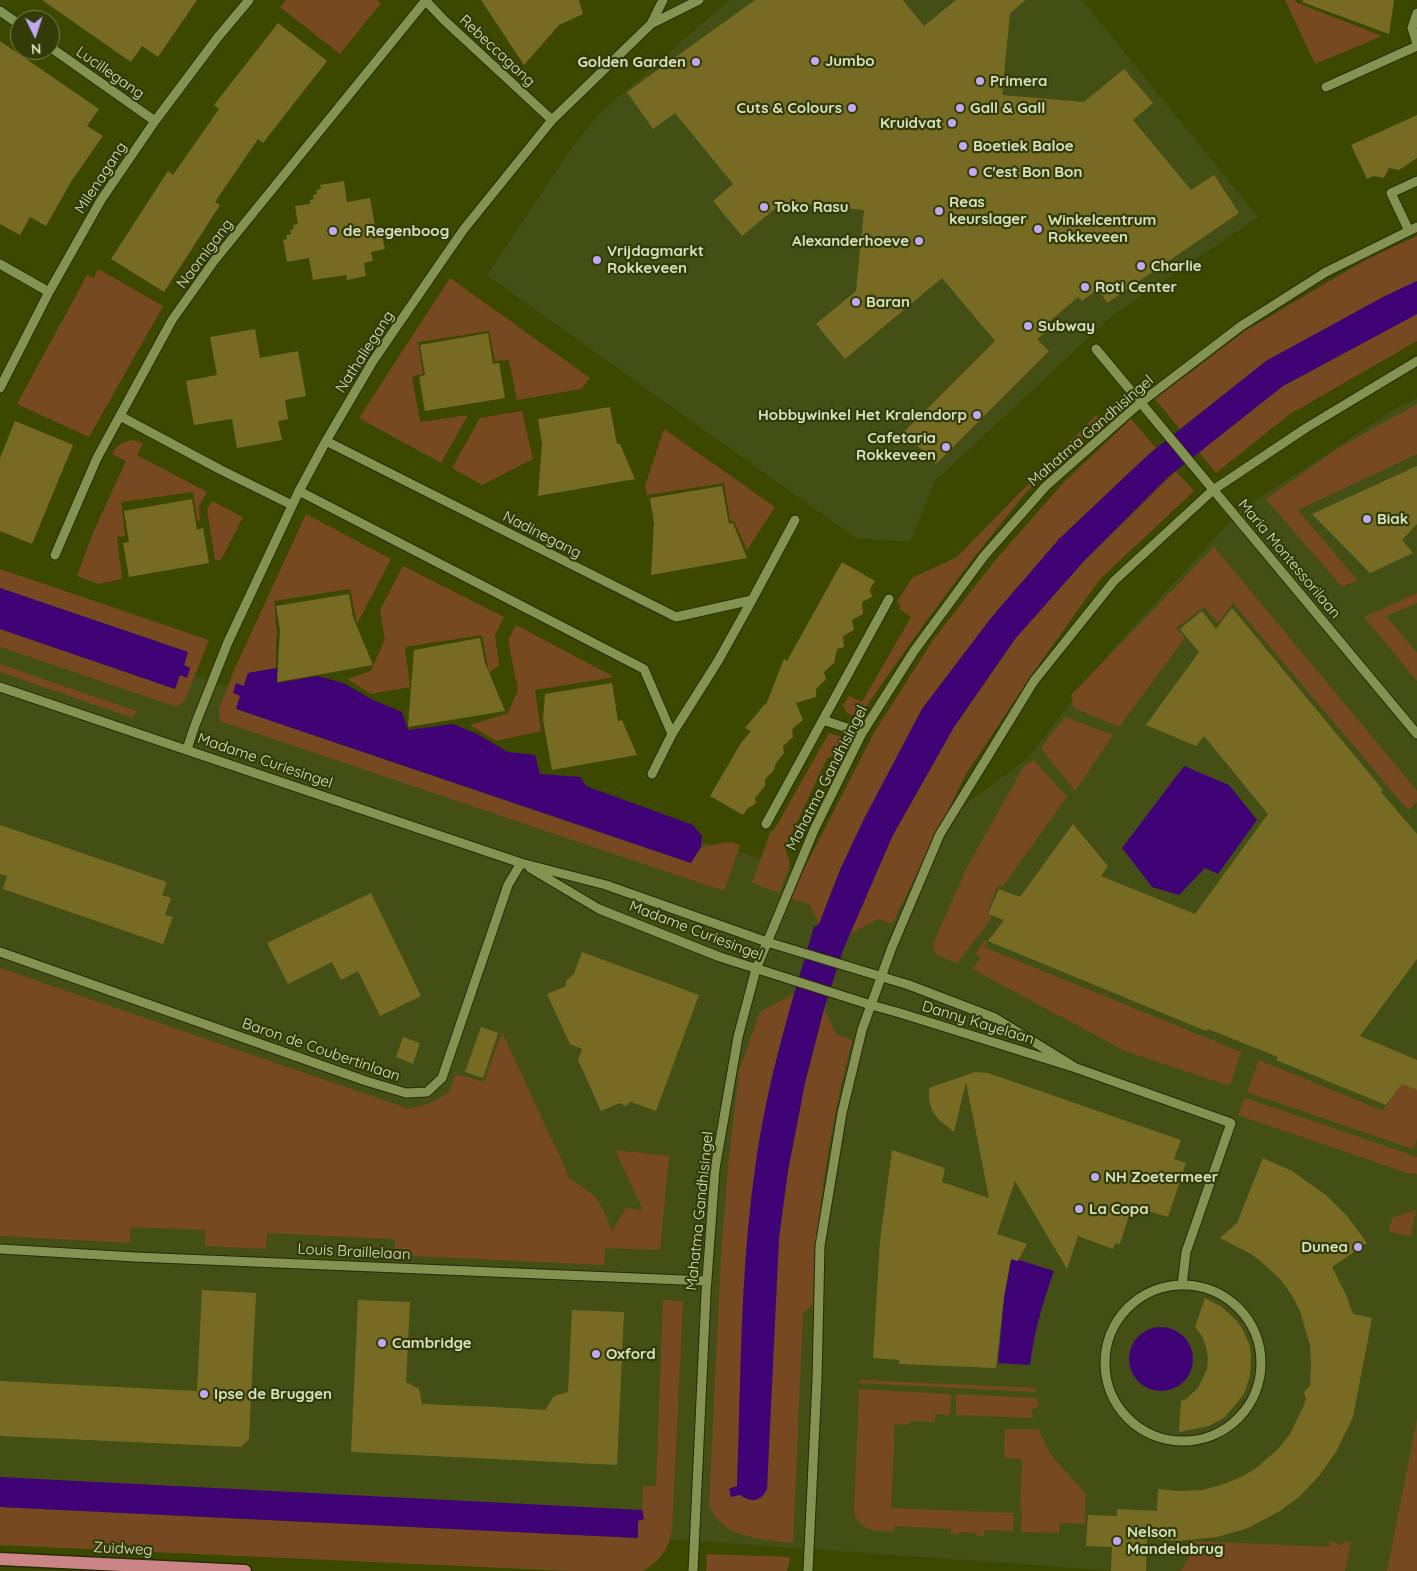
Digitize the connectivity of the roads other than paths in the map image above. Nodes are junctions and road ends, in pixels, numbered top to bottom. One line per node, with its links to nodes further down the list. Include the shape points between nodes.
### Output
1 (249, 0): 11 (street, Milenagang)
2 (426, 0): 10 (street, Rebeccagang); 20 (street, Naomigang, via 214,261 172,320)
3 (663, 0): 6 (street, Nathaliegang)
4 (699, 0): 6 (street, Nathaliegang)
5 (1417, 12): 7 (street, via 1412,28)
6 (651, 24): 10 (street, Nathaliegang)
7 (1417, 45): 9 (street)
8 (60, 54): 11 (street, Lucillegang)
9 (1326, 87)
10 (552, 120): 21 (street, Nathaliegang, via 464,229 373,362)
11 (155, 121): 15 (street, Milenagang, via 101,200)
12 (1417, 181): 13 (street, Mahatma Gandhisingel, via 1391,193)
13 (1413, 229): 19 (street, Mahatma Gandhisingel, via 1326,272 1241,326)
14 (0, 264): 15 (street)
15 (49, 292): 18 (street, Milenagang)
16 (1096, 349): 19 (street, Maria Montessorilaan)
17 (1417, 361): 22 (street, via 1306,428)
18 (0, 388)
19 (1140, 403): 22 (street, Maria Montessorilaan); 31 (street, Mahatma Gandhisingel, via 1046,486 984,556 914,651)
20 (120, 416): 24 (street); 26 (street, Naomigang, via 96,458)
21 (326, 441): 23 (street, Nathaliegang); 28 (street, Nadinegang, via 676,617)
22 (1213, 490): 33 (street, Maria Montessorilaan); 41 (street, via 1114,581 1034,681 940,834)
23 (299, 491): 24 (street, Nathaliegang); 32 (street, via 644,669)
24 (292, 505): 34 (street, Nathaliegang, via 228,642)
25 (795, 520): 28 (street)
26 (55, 555)
27 (890, 599): 30 (street, Mahatma Gandhisingel)
28 (752, 600): 32 (street)
29 (0, 687): 34 (street, Madame Curiesingel)
30 (824, 720): 31 (street); 36 (street, Mahatma Gandhisingel)
31 (862, 733): 38 (street, Mahatma Gandhisingel, via 814,830)
32 (672, 734): 35 (street)
33 (1417, 734)
34 (187, 749): 37 (street, Madame Curiesingel)
35 (652, 774)
36 (766, 824)
37 (521, 863): 38 (street, Madame Curiesingel, via 606,885); 39 (street, Baron de Coubertinlaan, via 508,885 442,1078 427,1092 406,1093 366,1081); 40 (street, Madame Curiesingel, via 599,909)
38 (767, 942): 40 (street, Mahatma Gandhisingel); 41 (street, Madame Curiesingel)
39 (0, 952)
40 (756, 969): 42 (street, Madame Curiesingel); 45 (street, Mahatma Gandhisingel, via 738,1037 715,1169)
41 (880, 978): 42 (street); 43 (street, Danny Kayelaan, via 909,985 995,1018)
42 (871, 1006): 43 (street, Danny Kayelaan); 50 (street, via 842,1113 820,1246)
43 (1076, 1068): 46 (street, Danny Kayelaan, via 1231,1123 1186,1252)
44 (0, 1249): 45 (street, Louis Braillelaan)
45 (707, 1282): 49 (street, Mahatma Gandhisingel)
46 (1182, 1284): 46 (street, via 1158,1288 1138,1299 1124,1313 1113,1330 1104,1368 1106,1388 1124,1416 1161,1438 1193,1440 1214,1435 1234,1423 1251,1405 1258,1389 1262,1362 1257,1338 1238,1308 1204,1287)
47 (0, 1560): 48 (main road, Zuidweg)
48 (245, 1571)
49 (693, 1571)
50 (808, 1571)

